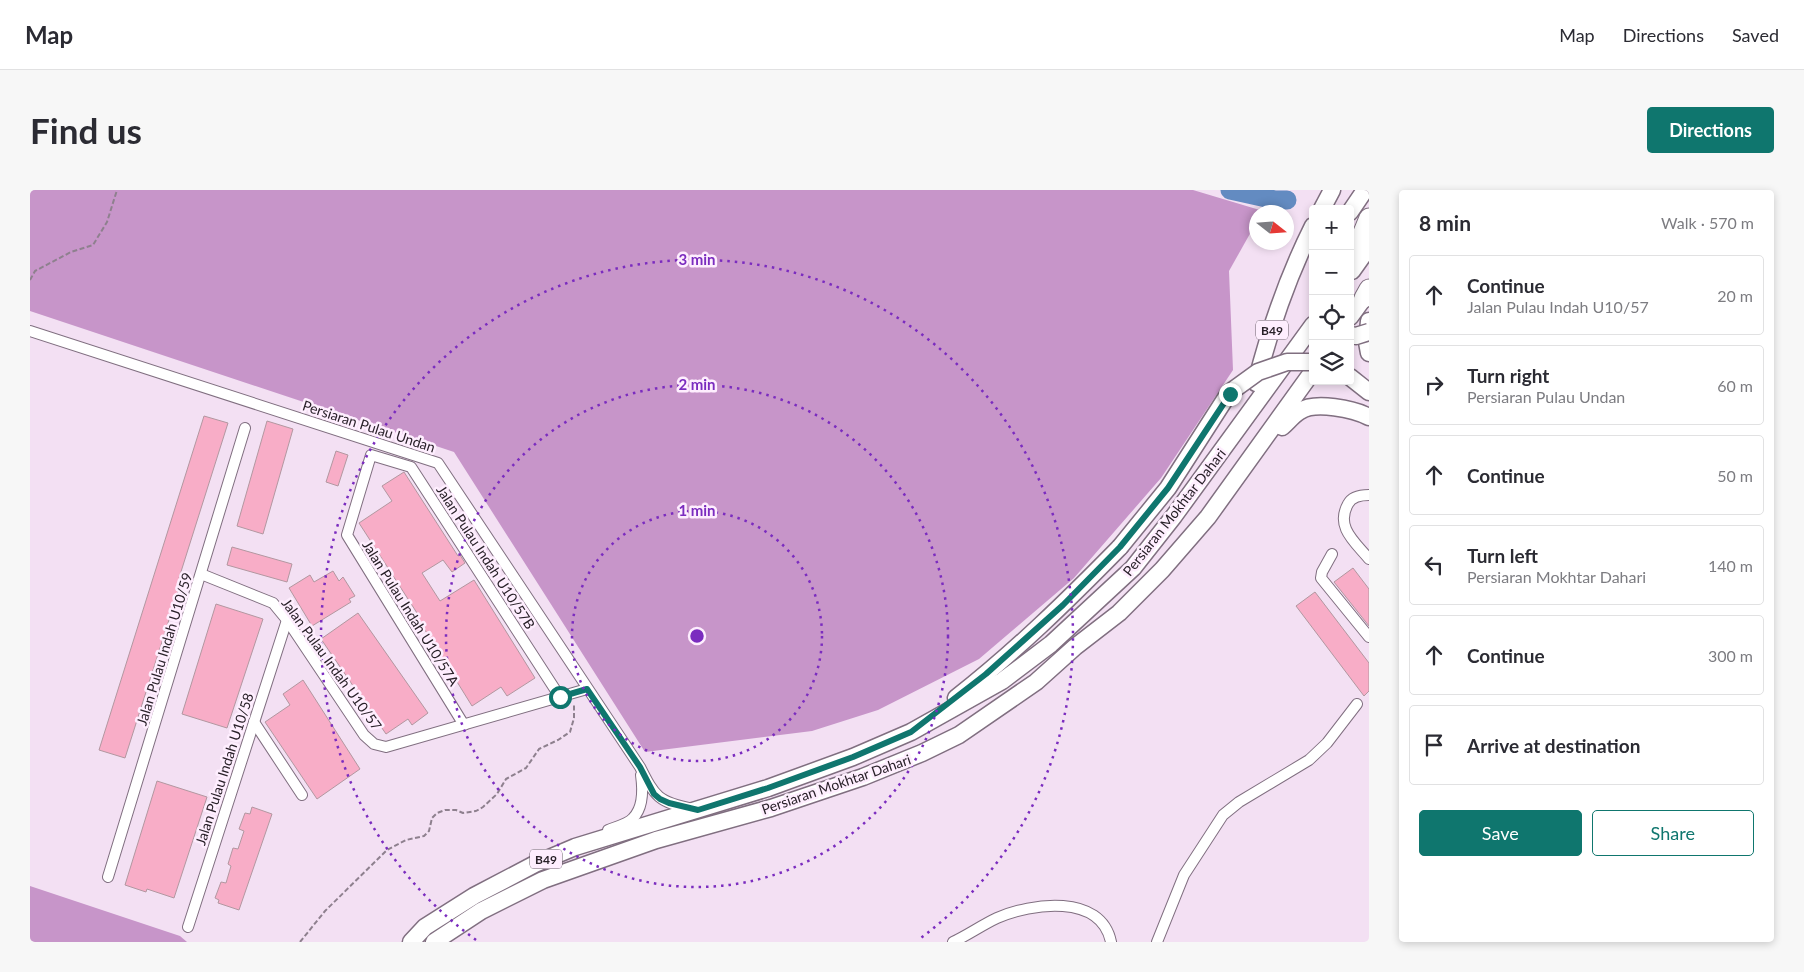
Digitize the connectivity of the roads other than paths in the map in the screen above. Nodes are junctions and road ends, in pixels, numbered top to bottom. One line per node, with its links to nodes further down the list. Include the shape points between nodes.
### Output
1 (1332, 190): 3 (main road)
2 (1365, 190): 4 (main road)
3 (1324, 205)
4 (1354, 206)
5 (1369, 218): 8 (highway)
6 (1309, 234): 24 (main road, B49, via 1263,356 1254,392)
7 (1369, 247): 9 (main road)
8 (1354, 254)
9 (1354, 267)
10 (1367, 293): 11 (main road)
11 (1354, 311)
12 (1369, 321): 17 (main road)
13 (30, 331): 33 (street, Persiaran Pulau Undan, via 438,463)
14 (1309, 331): 24 (main road, Persiaran Mokhtar Dahari / B49)
15 (1369, 332): 16 (main road, bridge)
16 (1354, 336)
17 (1369, 353)
18 (1309, 362): 38 (main road, bridge, via 1287,362 1258,372 1230,394 1168,488 1120,547 1063,605 986,674)
19 (1309, 377): 25 (main road, Persiaran Mokhtar Dahari / B49)
20 (1354, 380): 21 (main road)
21 (1369, 392)
22 (1369, 417): 25 (main road, via 1343,409 1319,407 1301,410)
23 (245, 428): 30 (street, Jalan Pulau Indah U10/59)
24 (1235, 434): 38 (main road, Persiaran Mokhtar Dahari / B49, via 1133,568 1051,644 1002,681)
25 (1260, 445): 46 (main road, Persiaran Mokhtar Dahari / B49, via 1208,517 1119,613 1036,682 959,736 863,778 656,840 543,880 481,911)
26 (371, 455): 34 (street, Jalan Pulau Indah U10/57B, via 411,467); 37 (street, Jalan Pulau Indah U10/57A, via 346,535)
27 (1369, 495): 29 (street, via 1350,499 1344,510 1343,522)
28 (1332, 554): 32 (street, via 1321,578)
29 (1369, 559)
30 (201, 574): 31 (street, Jalan Pulau Indah U10/57, via 273,603); 43 (street, Jalan Pulau Indah U10/59)
31 (286, 620): 36 (street, Jalan Pulau Indah U10/58); 37 (street, Jalan Pulau Indah U10/57, via 364,736 374,744 386,747)
32 (1369, 637)
33 (587, 689): 34 (street, Jalan Pulau Indah U10/57); 39 (street, Persiaran Pulau Undan)
34 (560, 697): 37 (street, Jalan Pulau Indah U10/57)
35 (1357, 704): 49 (street, via 1327,743 1309,760 1239,802 1224,815 1184,875)
36 (254, 722): 40 (street); 44 (street, Jalan Pulau Indah U10/58)
37 (464, 725)
38 (911, 732): 41 (main road, Persiaran Mokhtar Dahari / B49, via 828,767)
39 (640, 767): 41 (street, Persiaran Pulau Undan, via 660,799); 42 (street, via 642,798 633,819)
40 (302, 795)
41 (698, 810): 42 (main road, Persiaran Mokhtar Dahari / B49)
42 (575, 847): 45 (main road, Persiaran Mokhtar Dahari / B49, via 474,896 426,927)
43 (108, 877)
44 (188, 927)
45 (411, 942)
46 (434, 942)
47 (952, 942): 48 (street, via 999,917 1058,905 1084,910 1101,920)
48 (1111, 942)
49 (1157, 942)

